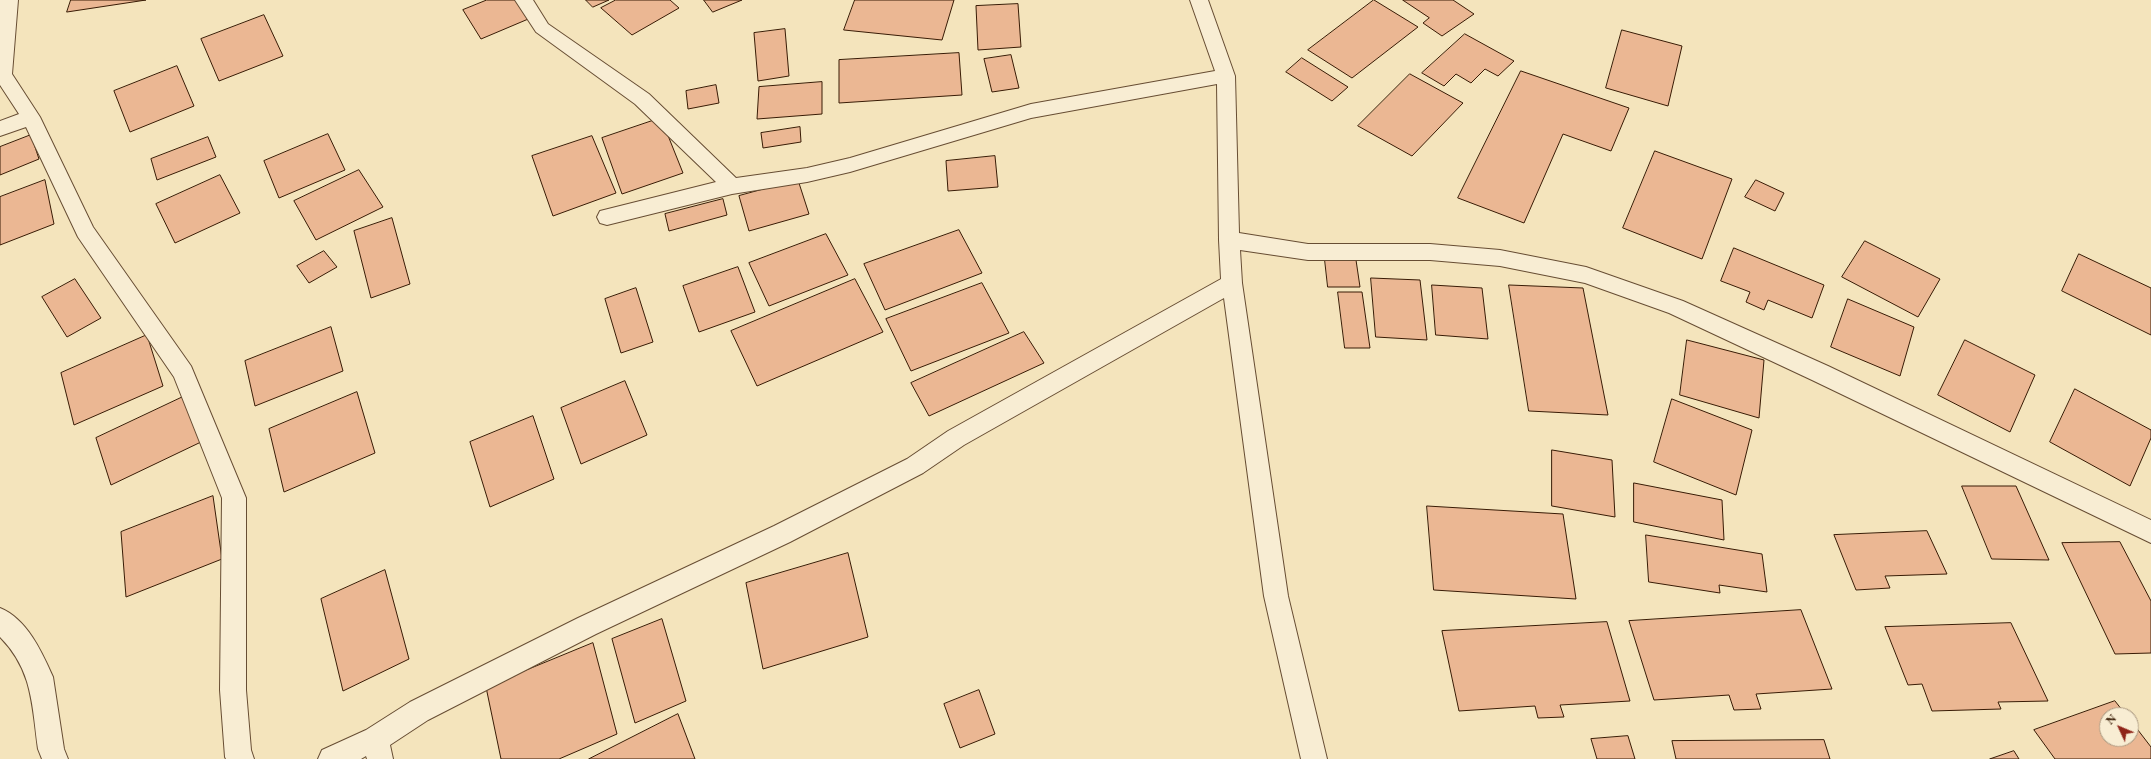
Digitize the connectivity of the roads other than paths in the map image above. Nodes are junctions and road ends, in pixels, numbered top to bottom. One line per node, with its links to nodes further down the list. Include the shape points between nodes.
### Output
1 (9, 0): 5 (street, via 3,75)
2 (524, 0): 7 (street, via 542,28 642,99)
3 (1199, 0): 4 (street)
4 (1226, 76): 7 (street, via 1030,111 850,165 807,175); 9 (street)
5 (32, 117): 6 (street); 15 (street, via 85,231 183,373 234,498 233,690)
6 (0, 129)
7 (732, 186): 8 (street)
8 (607, 217)
9 (1229, 240): 10 (street); 11 (street, via 1308,252 1430,252 1500,258 1586,275 1676,308 1813,369)
10 (1232, 283): 13 (street, via 956,438 915,466 782,534 586,626 419,711); 17 (street, via 1276,596)
11 (2151, 532)
12 (0, 620): 14 (street, via 20,640 40,677 50,749)
13 (377, 749): 16 (street)
14 (55, 759)
15 (240, 759)
16 (331, 759)
17 (1314, 759)

